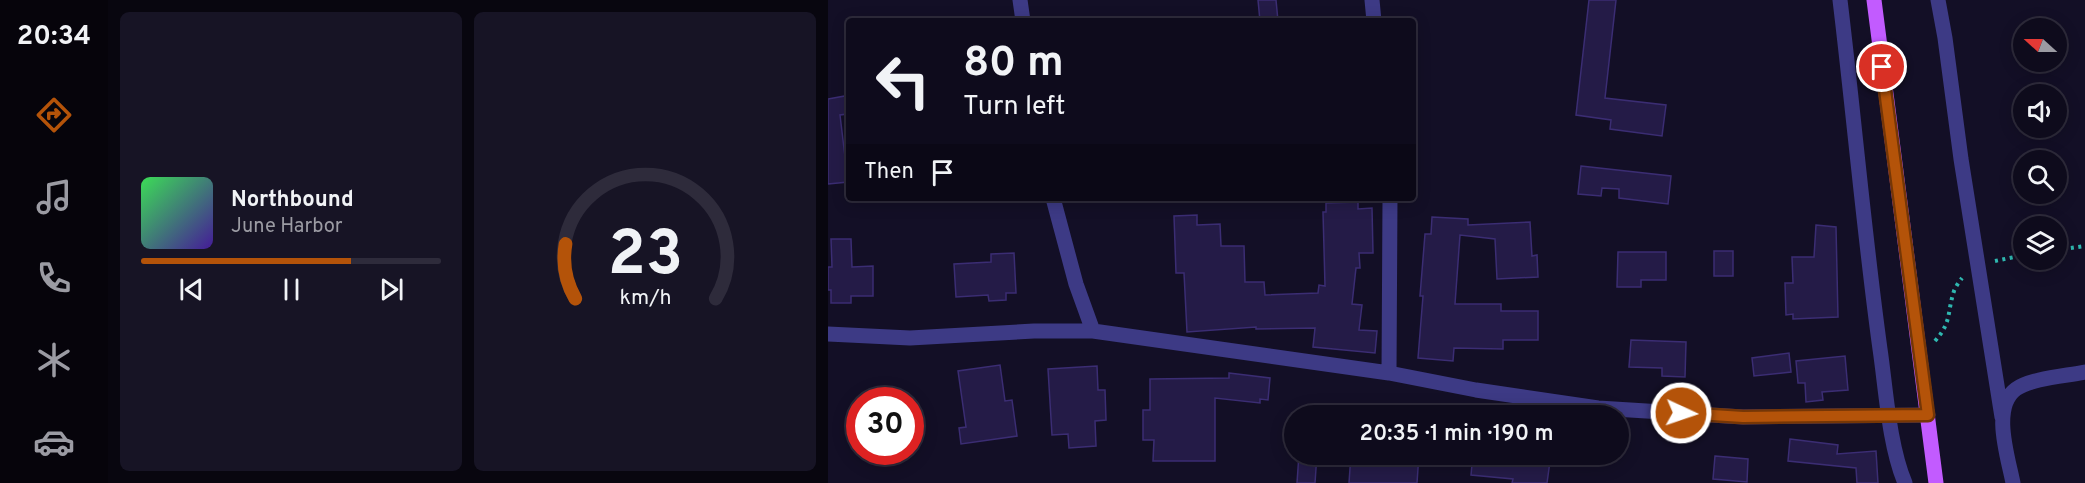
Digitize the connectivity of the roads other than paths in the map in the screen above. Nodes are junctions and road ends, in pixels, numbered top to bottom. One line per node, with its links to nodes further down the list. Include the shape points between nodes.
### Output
1 (1020, 0): 6 (street)
2 (1372, 0): 7 (street)
3 (1840, 0): 15 (street)
4 (1874, 0): 14 (main road)
5 (1938, 0): 16 (street)
6 (1023, 18)
7 (1374, 18)
8 (1054, 201): 10 (street)
9 (1390, 201): 13 (street)
10 (1093, 331): 11 (street, via 909,338); 13 (street)
11 (828, 334)
12 (2085, 372): 16 (street, via 2016,389 2006,400)
13 (1389, 373): 15 (street, via 1598,408 1743,417)
14 (1928, 415): 15 (street); 18 (main road)
15 (1889, 416): 17 (street)
16 (2002, 417): 19 (street)
17 (1905, 483)
18 (1936, 483)
19 (2013, 483)

